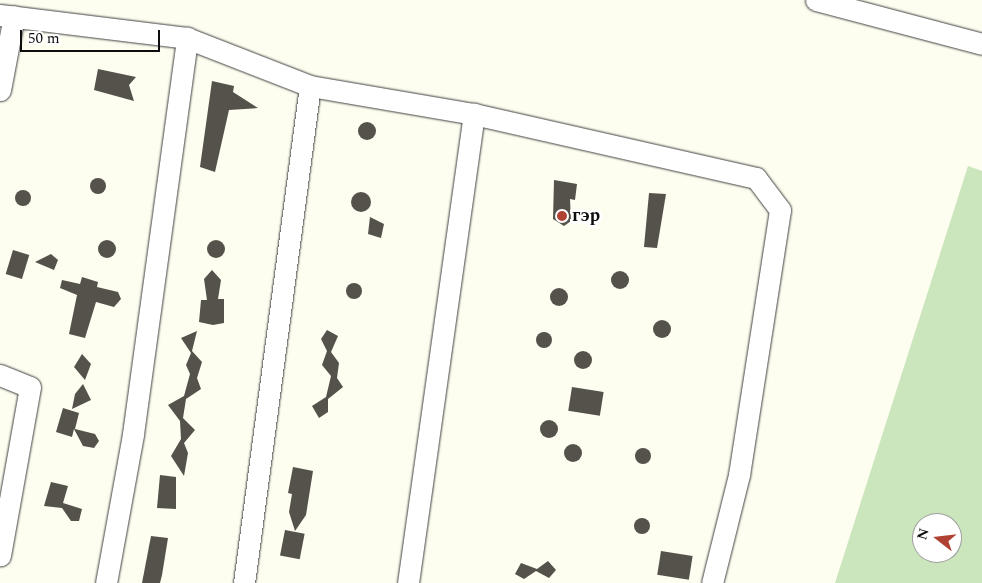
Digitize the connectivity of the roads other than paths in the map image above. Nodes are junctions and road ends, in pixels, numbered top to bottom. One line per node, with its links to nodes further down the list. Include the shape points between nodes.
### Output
1 (816, 0): 4 (street)
2 (7, 16): 3 (street); 6 (street)
3 (187, 38): 5 (street); 10 (street, via 133,434)
4 (982, 44)
5 (310, 86): 7 (street); 11 (street)
6 (0, 90)
7 (474, 114): 12 (street); 13 (street, via 756,178 780,210 739,475)
8 (0, 376): 9 (street, via 30,387)
9 (0, 555)
10 (106, 583)
11 (244, 583)
12 (408, 583)
13 (712, 583)

